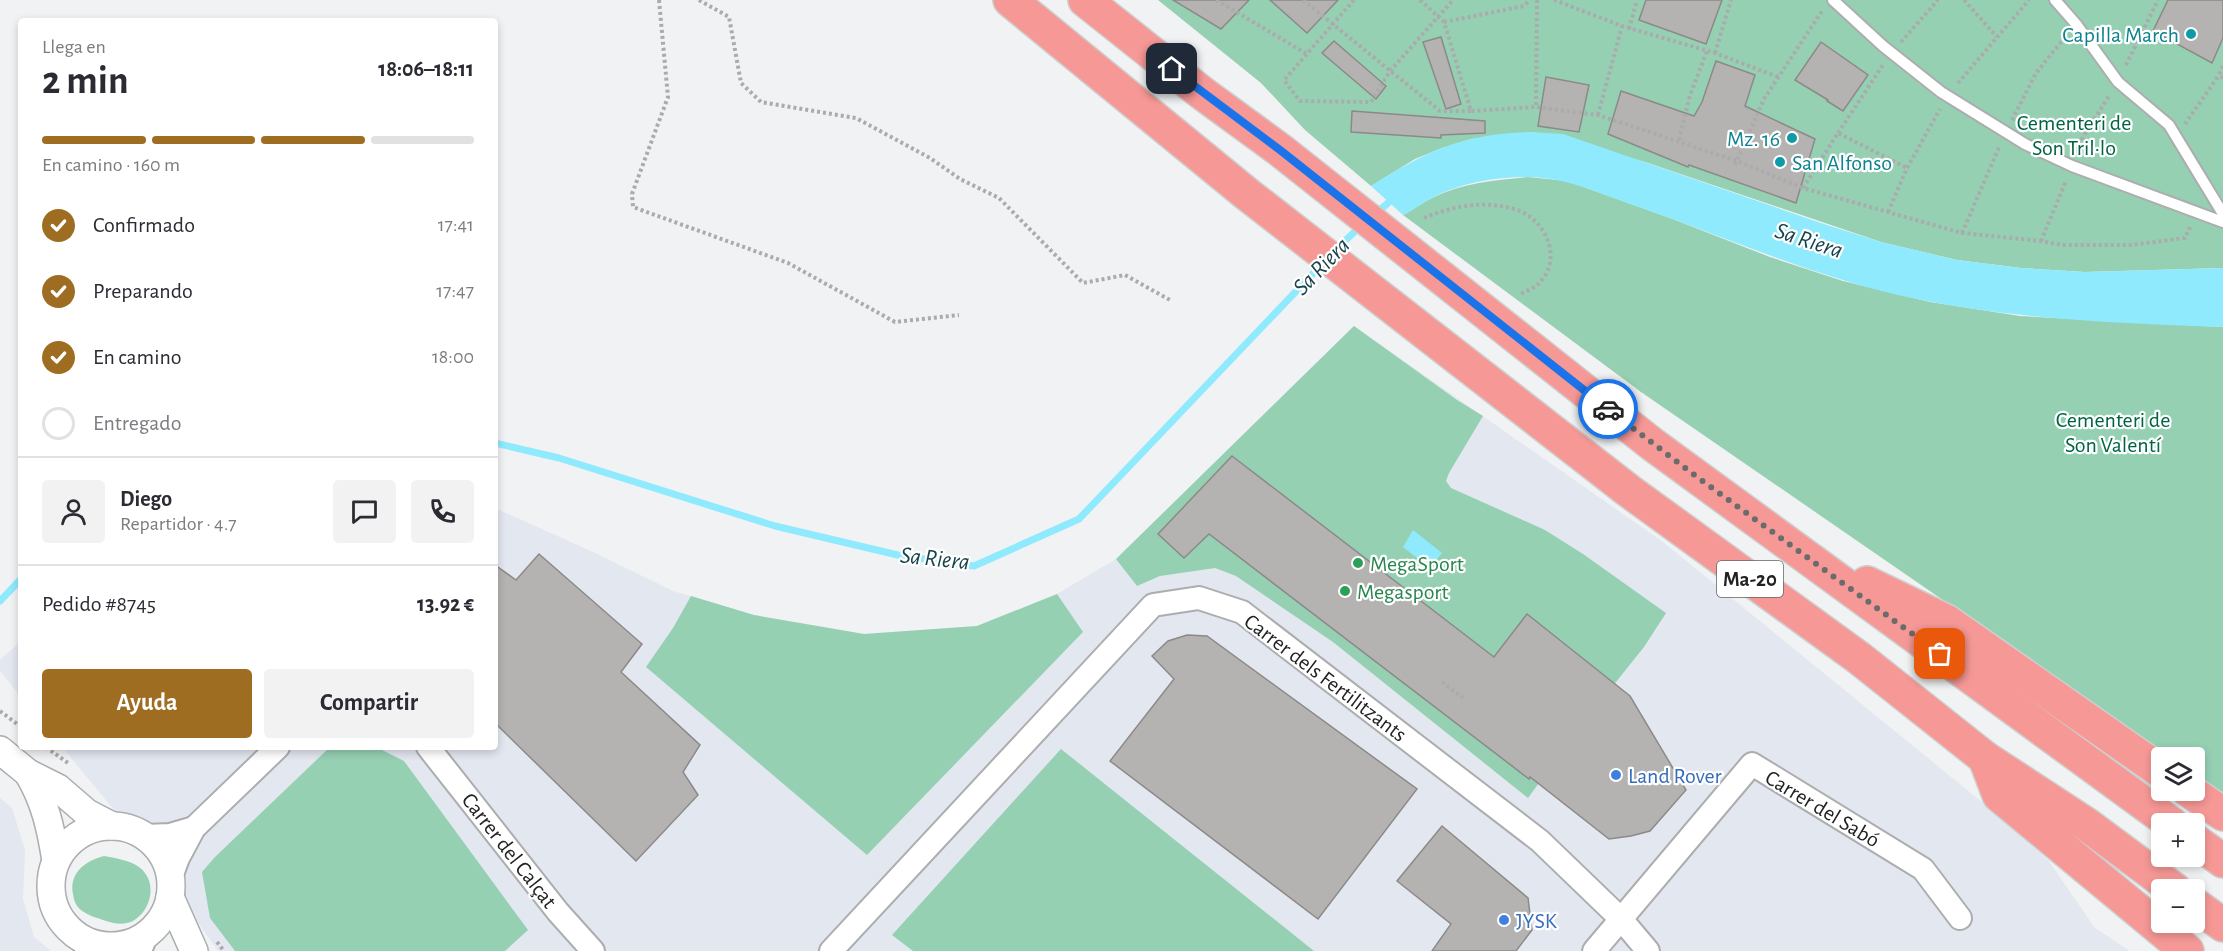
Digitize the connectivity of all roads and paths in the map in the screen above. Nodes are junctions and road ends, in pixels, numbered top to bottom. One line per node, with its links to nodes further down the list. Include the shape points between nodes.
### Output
1 (659, 0): 54 (path, via 668,97 632,194 633,207 788,263 895,322)
2 (699, 0): 53 (path, via 729,17 741,83 761,102 856,118 999,198 1083,283 1125,275)
3 (1010, 0): 63 (highway, Ma-20, via 1247,194 1513,401 1858,658)
4 (1085, 0): 55 (highway, Ma-20, via 1652,444)
5 (1216, 0): 31 (path)
6 (1303, 0): 24 (path)
7 (1354, 0): 24 (path)
8 (1420, 0): 22 (path)
9 (1454, 0): 22 (path)
10 (1530, 0): 23 (path, via 1524,6)
11 (1537, 0): 38 (path)
12 (1554, 0): 25 (path)
13 (1637, 0): 26 (path)
14 (1731, 0): 30 (path)
15 (1833, 0): 29 (lane)
16 (1938, 0): 29 (path)
17 (1964, 0): 27 (path)
18 (2029, 0): 27 (path)
19 (2055, 0): 36 (lane)
20 (2158, 0): 36 (path)
21 (1822, 10): 35 (path)
22 (1438, 17): 23 (path); 33 (path)
23 (1444, 22): 39 (path)
24 (1332, 25): 31 (path); 33 (path)
25 (1622, 26): 26 (path); 40 (path)
26 (1629, 29): 28 (path)
27 (1997, 37): 37 (path)
28 (1707, 51): 30 (path); 43 (path, via 1690,95)
29 (1891, 52): 37 (lane); 41 (path)
30 (1715, 53): 35 (path)
31 (1307, 54): 33 (path, via 1284,80 1300,101 1371,102)
32 (2223, 66): 34 (path)
33 (1390, 71): 39 (path, via 1440,111)
34 (2221, 76): 42 (path)
35 (1778, 77): 44 (path)
36 (2118, 82): 42 (lane, via 2169,125)
37 (1947, 95): 45 (path); 48 (lane, via 2035,149)
38 (1536, 107): 39 (path); 40 (path)
39 (1471, 111)
40 (1598, 115): 43 (path)
41 (1838, 133): 45 (path); 46 (path)
42 (2176, 137): 49 (lane)
43 (1679, 140): 44 (path)
44 (1736, 163): 46 (path)
45 (1907, 168): 47 (path)
46 (1803, 188): 47 (path)
47 (1888, 212): 48 (path, via 1962,233 2062,245 2131,245 2185,238)
48 (2198, 212): 51 (lane)
49 (2223, 214)
50 (1424, 218): 52 (path, via 1477,204 1515,209 1533,219 1545,233 1550,260 1539,284)
51 (2223, 222)
52 (1520, 294)
53 (1170, 300)
54 (959, 315)
55 (1790, 546): 64 (highway, via 1946,621); 67 (highway, Ma-20)
56 (1443, 682): 57 (path)
57 (1463, 698)
58 (0, 711): 59 (path)
59 (18, 725)
60 (0, 750): 65 (street)
61 (275, 750): 70 (street)
62 (430, 750): 84 (street, Carrer del Calçat)
63 (1985, 758): 75 (highway, Ma-20, via 2086,824); 88 (highway, via 2000,795)
64 (2151, 764)
65 (28, 773): 69 (street, via 58,788 87,813); 73 (street, via 40,792)
66 (2204, 801): 68 (highway)
67 (2157, 813)
68 (2223, 814)
69 (112, 826): 71 (street); 73 (street, via 79,833 62,848)
70 (194, 828): 71 (street, via 171,836); 76 (street, via 178,858)
71 (145, 836): 76 (street, via 164,857)
72 (2205, 848): 74 (highway)
73 (56, 861): 81 (street, via 50,883 52,903 61,921)
74 (2223, 861)
75 (2160, 879)
76 (170, 887): 82 (street, via 166,912); 83 (street)
77 (2205, 912): 80 (highway)
78 (1960, 918): 79 (street, Carrer del Sabó, via 1923,868 1752,764)
79 (1621, 919): 85 (street, Carrer dels Fertilitzants, via 1540,841 1242,612 1199,598 1153,604); 86 (street); 87 (street, Carrer dels Fertilitzants)
80 (2223, 925)
81 (85, 945): 82 (street)
82 (140, 946)
83 (194, 951)
84 (593, 951)
85 (831, 951)
86 (1594, 951)
87 (1648, 951)
88 (2187, 951)

